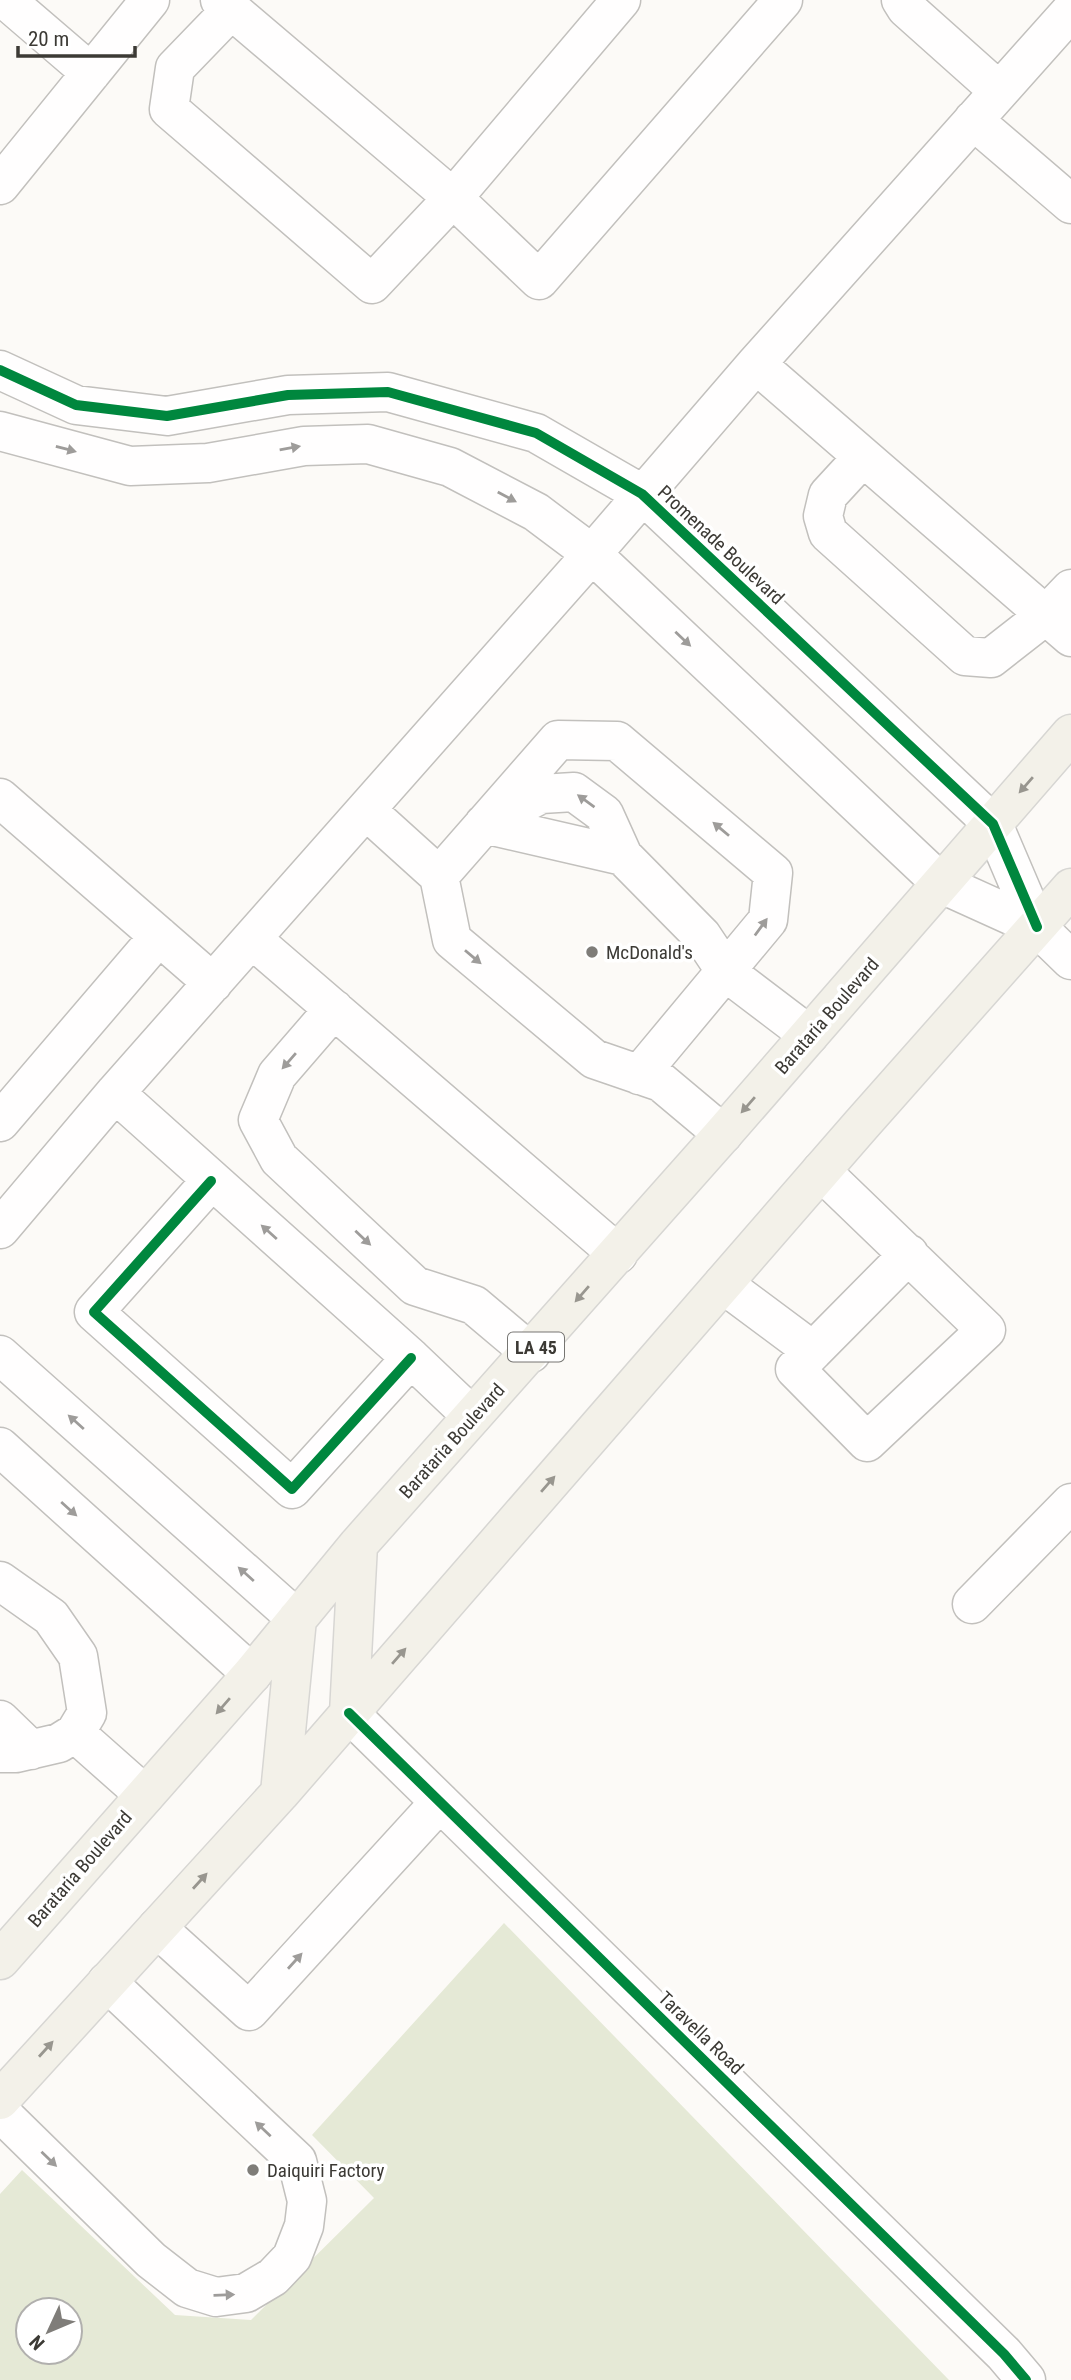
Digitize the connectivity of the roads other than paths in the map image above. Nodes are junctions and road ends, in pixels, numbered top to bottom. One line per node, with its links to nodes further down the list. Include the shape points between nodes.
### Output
1 (6, 0): 8 (street)
2 (150, 0): 8 (street)
3 (621, 0): 12 (street)
4 (783, 0): 12 (street, via 539,280)
5 (901, 0): 9 (street)
6 (226, 5): 12 (street); 12 (street, via 175,68 169,109 372,284)
7 (1071, 11): 9 (street)
8 (91, 73): 11 (street)
9 (999, 91): 10 (street)
10 (973, 120): 13 (street); 14 (street)
11 (0, 185)
12 (453, 198)
13 (1071, 204)
14 (756, 364): 17 (street); 18 (street)
15 (0, 370): 18 (street, Promenade Boulevard, via 76,405 167,416 288,395 388,392 537,433)
16 (0, 431): 19 (street, one-way to 19, via 130,466 208,463 304,446 368,444 450,467 536,512)
17 (863, 457): 20 (street); 20 (street, via 828,495 823,516 828,533 965,656 991,658)
18 (642, 494): 19 (street); 25 (street, Promenade Boulevard)
19 (592, 554): 23 (street); 28 (street, one-way to 28)
20 (1063, 614)
21 (1071, 734): 25 (main road, Barataria Boulevard / LA 45, one-way to 25)
22 (0, 798): 31 (street)
23 (366, 810): 27 (street); 32 (street)
24 (484, 824): 26 (street); 26 (street, one-way to 24, via 604,814 574,792 541,794); 27 (street); 34 (street, one-way to 24, via 768,920 773,873 617,741 558,740)
25 (993, 824): 28 (main road, Barataria Boulevard / LA 45); 30 (street)
26 (623, 856): 34 (street, via 702,936)
27 (439, 876): 38 (street, one-way to 38, via 452,940 594,1059)
28 (942, 884): 30 (street); 37 (main road, Barataria Boulevard / LA 45)
29 (1071, 888): 30 (main road)
30 (1037, 927): 33 (street); 42 (main road)
31 (159, 936): 35 (street); 40 (street)
32 (252, 939): 35 (street); 36 (street)
33 (1071, 960)
34 (726, 972): 37 (street); 38 (street)
35 (213, 983): 39 (street)
36 (334, 1009): 45 (street); 49 (street, one-way to 49, via 277,1075 258,1119 279,1159 415,1286 474,1305)
37 (809, 1035): 41 (main road, Barataria Boulevard / LA 45, one-way to 41)
38 (639, 1075): 41 (street, via 661,1082)
39 (115, 1093): 43 (street); 44 (street)
40 (0, 1122)
41 (723, 1133): 45 (main road, Barataria Boulevard / LA 45)
42 (821, 1171): 46 (street); 47 (main road)
43 (211, 1181): 51 (street, one-way to 43); 51 (street, via 94,1312 292,1489)
44 (0, 1229)
45 (618, 1254): 49 (main road, Barataria Boulevard / LA 45, one-way to 49)
46 (909, 1254): 48 (street); 48 (street, via 986,1330 867,1443 795,1369)
47 (723, 1284): 48 (street); 60 (main road, one-way to 47)
48 (813, 1351)
49 (531, 1353): 52 (main road, Barataria Boulevard / LA 45)
50 (0, 1354): 58 (street, one-way to 50)
51 (411, 1358): 52 (street)
52 (472, 1416): 55 (main road, Barataria Boulevard / LA 45)
53 (0, 1447): 59 (street, one-way to 59)
54 (1071, 1503): 57 (street)
55 (358, 1545): 58 (main road, Barataria Boulevard / LA 45); 60 (main road)
56 (0, 1581): 62 (street, via 51,1617 78,1656 87,1713)
57 (972, 1604)
58 (297, 1619): 59 (main road, Barataria Boulevard / LA 45); 64 (main road)
59 (252, 1674): 65 (main road, Barataria Boulevard / LA 45, one-way to 65)
60 (349, 1713): 64 (main road); 66 (street, Taravella Road)
61 (0, 1720): 63 (street)
62 (75, 1733): 63 (street, via 59,1743); 65 (street)
63 (15, 1751)
64 (281, 1793): 67 (main road, one-way to 64)
65 (145, 1795): 68 (main road, Barataria Boulevard / LA 45)
66 (440, 1802): 67 (street, one-way to 66, via 249,2011); 72 (street, Taravella Road)
67 (157, 1928): 69 (main road)
68 (0, 1960)
69 (107, 1982): 70 (main road, one-way to 69); 71 (street, one-way to 69, via 151,2260 187,2288 216,2297 246,2293 273,2277 292,2257 304,2226 307,2201 297,2161)
70 (0, 2100)
71 (0, 2112)
72 (1026, 2380)

